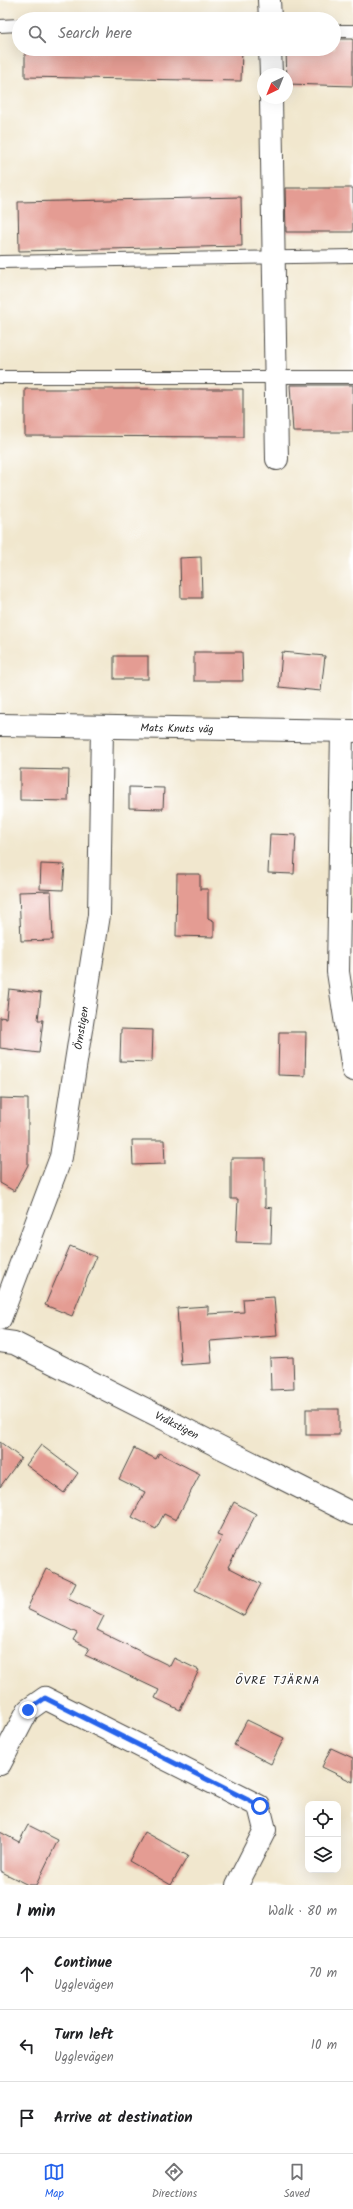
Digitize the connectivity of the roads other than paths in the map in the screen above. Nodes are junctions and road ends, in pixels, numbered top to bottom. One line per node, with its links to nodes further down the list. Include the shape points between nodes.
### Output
1 (270, 0): 2 (street)
2 (270, 12)
3 (0, 26): 4 (lane)
4 (12, 26)
5 (341, 31): 6 (lane)
6 (353, 31)
7 (270, 56): 8 (street)
8 (271, 68)
9 (271, 104): 11 (street)
10 (353, 256): 11 (lane)
11 (274, 258): 12 (lane); 15 (street)
12 (0, 262)
13 (0, 377): 15 (lane)
14 (353, 377): 15 (lane)
15 (276, 378): 16 (street)
16 (277, 459)
17 (0, 725): 18 (street, Mats Knuts väg)
18 (102, 726): 19 (street, Mats Knuts väg); 21 (street, Örnstigen, via 99,915 61,1157)
19 (347, 731): 20 (street, via 338,972)
20 (353, 1070)
21 (0, 1319)
22 (0, 1341): 23 (street, Vråkstigen, via 14,1343)
23 (353, 1514)
24 (0, 1764): 25 (street, via 28,1710 45,1698 260,1806 265,1830)
25 (237, 1885)

